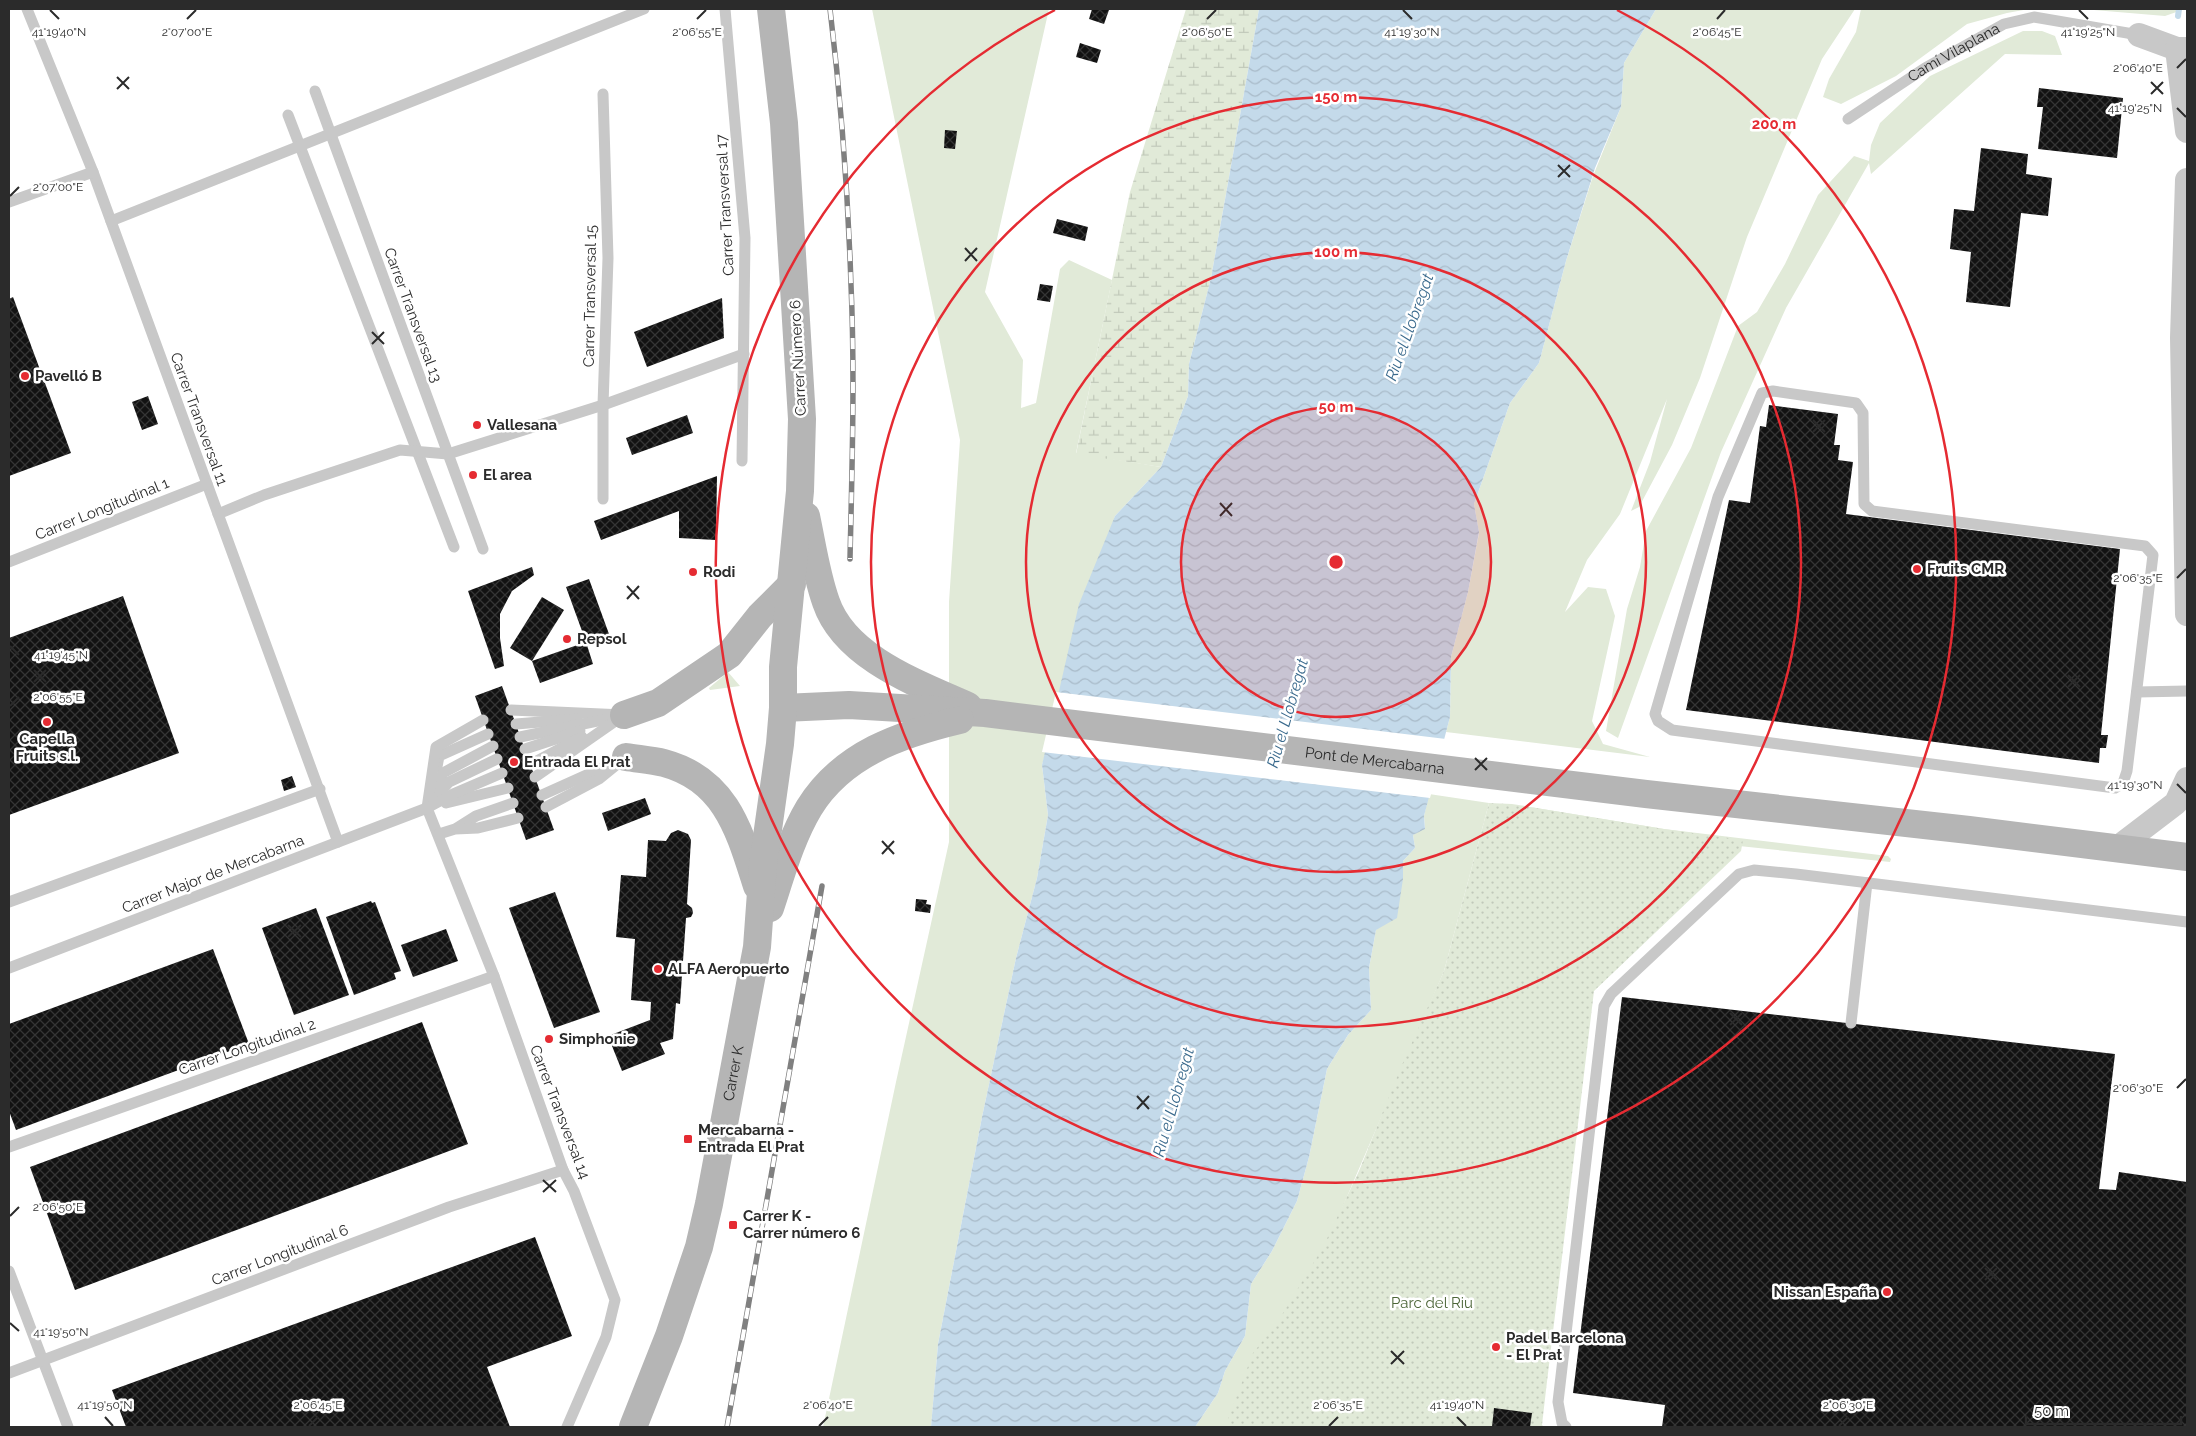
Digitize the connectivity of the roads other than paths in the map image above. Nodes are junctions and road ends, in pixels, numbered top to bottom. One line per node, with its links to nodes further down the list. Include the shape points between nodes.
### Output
1 (26, 9): 14 (lane, Carrer Transversal 11)
2 (644, 9): 12 (lane)
3 (725, 9): 18 (lane, Carrer Transversal 17, via 745,238)
4 (771, 9): 24 (main road, Carrer Número 6, via 784,123 802,419)
5 (2139, 35): 6 (street, Camí Vilaplana); 10 (lane, Camí Vilaplana, via 2034,17 2004,24 1925,68)
6 (2182, 49): 11 (street)
7 (315, 91): 12 (lane, Carrer Transversal 13)
8 (603, 94): 19 (lane, Carrer Transversal 15, via 608,258)
9 (288, 115): 13 (lane)
10 (1848, 118)
11 (2187, 131)
12 (330, 134): 13 (lane); 21 (lane, Carrer Transversal 13)
13 (300, 144): 17 (lane); 20 (lane)
14 (93, 172): 16 (lane); 17 (lane, Carrer Transversal 11)
15 (2187, 180): 31 (street, via 2182,338)
16 (9, 202)
17 (111, 221): 23 (lane, Carrer Transversal 11)
18 (744, 354): 19 (lane); 22 (lane, Carrer Transversal 17)
19 (603, 404): 21 (lane); 25 (lane, Carrer Transversal 15)
20 (419, 452): 21 (lane); 26 (lane, via 400,450 264,495); 27 (lane)
21 (448, 454): 28 (lane, Carrer Transversal 13)
22 (742, 461)
23 (207, 484): 26 (lane, Carrer Transversal 11); 29 (lane, Carrer Longitudinal 1)
24 (800, 490): 30 (main road, Carrer Número 6); 36 (main road, via 826,603 851,641 901,675)
25 (603, 499)
26 (218, 514): 51 (lane, Carrer Transversal 11)
27 (454, 547)
28 (483, 550)
29 (9, 562)
30 (792, 584): 34 (main road, Carrer Número 6, via 783,667); 37 (main road, via 729,654 658,703)
31 (2187, 614)
32 (2187, 691): 33 (lane)
33 (2137, 692): 33 (lane, via 2127,771 2123,783 2115,788 1672,730 1658,721 1655,714 1718,497 1762,393 1772,391 1856,403 1863,413 1864,504 1872,511 2145,546 2153,555)
34 (783, 708): 36 (main road, via 849,705); 63 (main road, Carrer K)
35 (511, 710): 37 (lane)
36 (985, 713): 60 (main road, Pont de Mercabarna); 66 (main road, via 909,733 871,750 834,778 801,824)
37 (624, 715): 39 (lane); 41 (lane); 43 (lane); 46 (lane); 48 (lane)
38 (483, 720): 55 (lane, via 436,747)
39 (516, 724)
40 (488, 734): 55 (lane, via 439,756)
41 (520, 736)
42 (493, 746): 55 (lane, via 443,773)
43 (525, 750)
44 (626, 757): 52 (lane); 54 (lane, via 599,779); 63 (main road, via 664,763 684,772 705,785 719,799 739,832)
45 (497, 759): 55 (lane, via 448,782)
46 (531, 764)
47 (502, 773): 55 (lane)
48 (535, 777)
49 (2187, 779): 60 (street, via 2176,803)
50 (508, 788): 55 (lane)
51 (320, 789): 59 (lane, Carrer Transversal 11); 64 (lane)
52 (542, 795)
53 (513, 804): 57 (lane, via 476,816)
54 (546, 807)
55 (427, 808): 58 (lane, Carrer Transversal 14); 59 (lane, Carrer Major de Mercabarna)
56 (518, 818): 57 (lane, via 478,828)
57 (455, 829): 58 (lane)
58 (438, 834): 68 (lane, Carrer Transversal 14)
59 (338, 842): 67 (lane, Carrer Major de Mercabarna)
60 (2117, 848): 61 (main road, Pont de Mercabarna)
61 (2187, 857)
62 (1868, 883): 65 (lane); 69 (lane); 78 (lane, via 1754,870 1739,874 1611,994 1604,1006 1558,1402 1562,1423)
63 (760, 897): 66 (main road, Carrer K)
64 (9, 902)
65 (2187, 922)
66 (756, 947): 77 (main road, Carrer K, via 710,1204 669,1336)
67 (9, 968)
68 (494, 976): 70 (lane, Carrer Longitudinal 2); 71 (lane, Carrer Transversal 14)
69 (1851, 1023)
70 (9, 1147)
71 (563, 1170): 73 (lane, Carrer Longitudinal 6, via 449,1207); 76 (lane, Carrer Transversal 14, via 615,1300 606,1337)
72 (9, 1271): 73 (lane)
73 (44, 1361): 74 (lane, Carrer Longitudinal 6); 75 (lane)
74 (9, 1373)
75 (68, 1427)
76 (567, 1427)
77 (633, 1427)
78 (1566, 1427)

